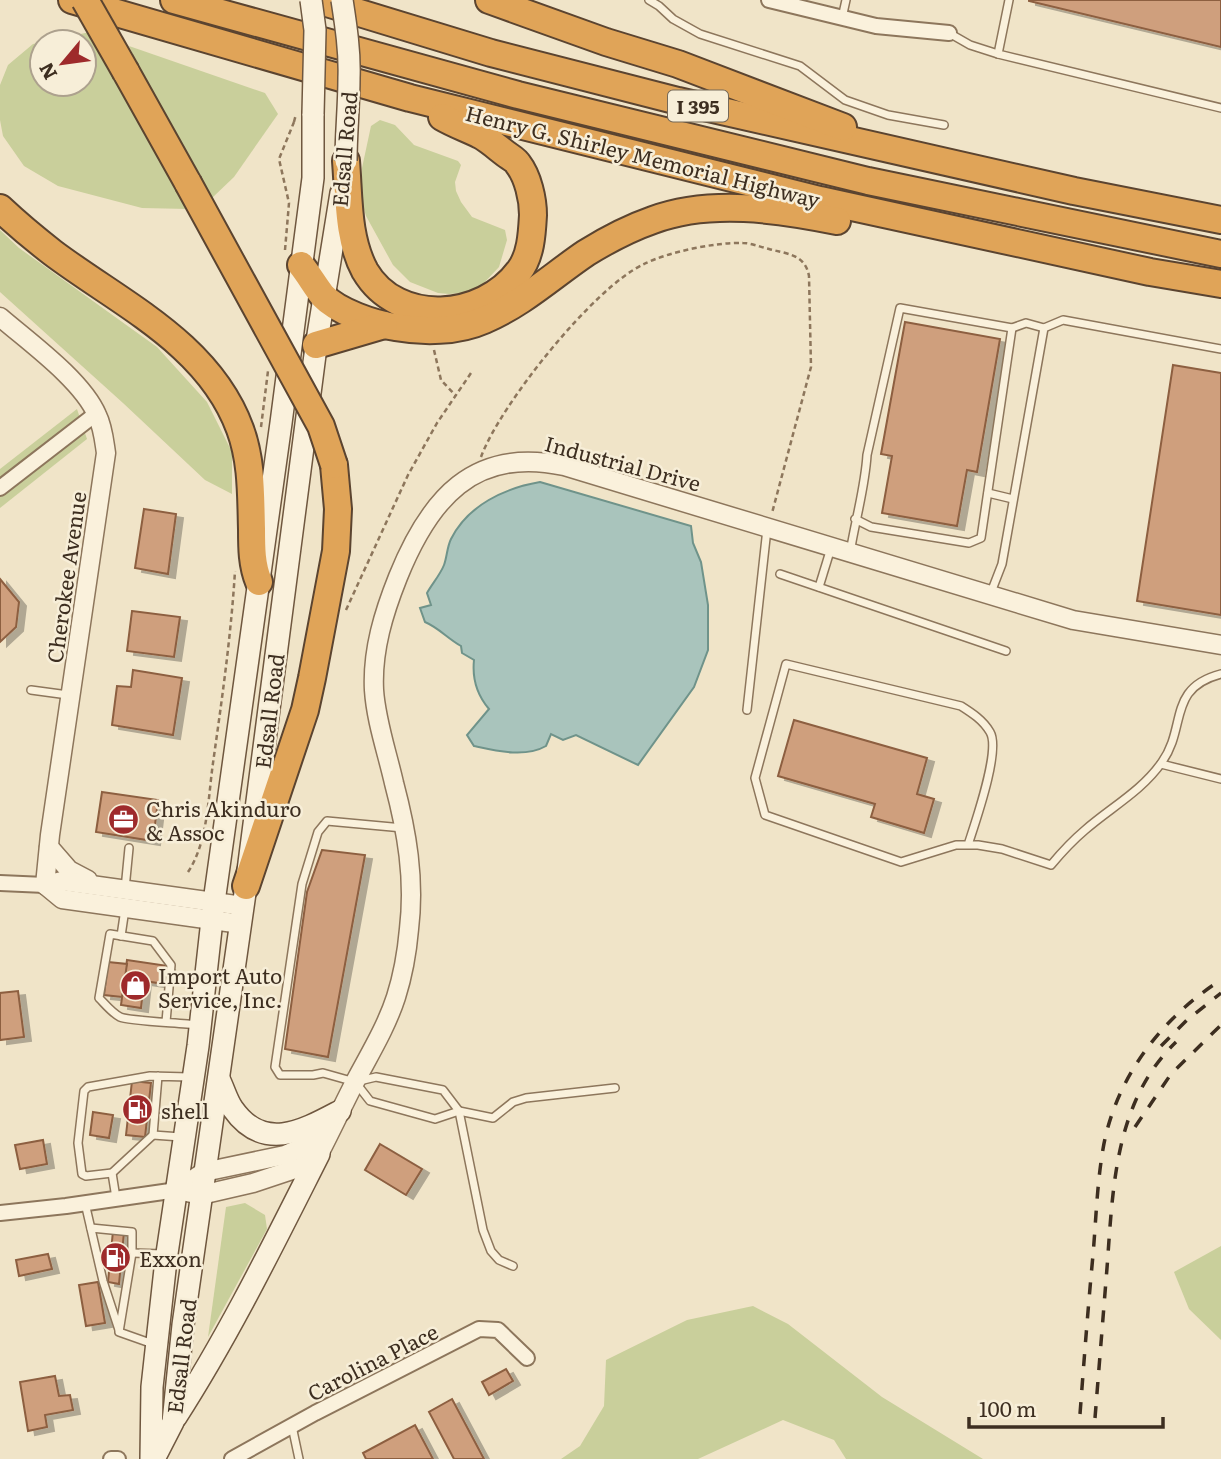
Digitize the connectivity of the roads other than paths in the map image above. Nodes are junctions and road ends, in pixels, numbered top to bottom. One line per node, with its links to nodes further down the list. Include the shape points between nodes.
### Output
1 (72, 0): 15 (highway, Henry G. Shirley Memorial Highway)
2 (85, 0): 61 (highway, bridge, via 321,426 334,465 336,551 312,678)
3 (174, 0): 23 (highway, via 518,95 854,177)
4 (311, 0): 24 (main road, Edsall Road, bridge, via 316,30 313,178)
5 (317, 0): 18 (highway, I 395, via 491,53)
6 (342, 0): 19 (main road, Edsall Road, bridge, via 349,77)
7 (489, 0): 18 (highway, via 678,64)
8 (649, 0): 17 (lane, via 700,34 800,66 845,100 888,115)
9 (769, 0): 12 (street)
10 (846, 0): 12 (lane)
11 (1009, 0): 14 (lane)
12 (842, 18): 13 (street)
13 (949, 33): 14 (lane)
14 (998, 54): 16 (lane)
15 (410, 98): 19 (highway, via 483,136 518,164 533,199 532,237 520,270 496,294 459,309 423,310 377,288 364,269 352,234); 22 (highway, Henry G. Shirley Memorial Highway)
16 (1221, 108)
17 (944, 125)
18 (906, 154): 21 (highway, I 395)
19 (346, 161): 26 (main road, Edsall Road)
20 (0, 208): 42 (highway, via 54,253 166,332 222,391 248,454 253,568)
21 (1221, 220)
22 (950, 229): 25 (highway, Henry G. Shirley Memorial Highway); 28 (highway, via 920,240 801,214 713,208 682,212 612,238 533,293 483,321 419,331)
23 (1221, 254)
24 (301, 265): 26 (highway); 42 (main road, Edsall Road)
25 (1221, 284)
26 (325, 298): 28 (highway, via 366,321); 31 (main road, Edsall Road)
27 (0, 317): 33 (street, Cherokee Avenue, via 77,385)
28 (384, 325): 31 (highway)
29 (1012, 328): 30 (lane, via 1026,323); 35 (lane); 37 (lane, via 900,308)
30 (1044, 328): 32 (lane, via 1063,320); 36 (lane)
31 (316, 345): 61 (main road, Edsall Road)
32 (1221, 349)
33 (97, 413): 34 (street); 49 (street, Cherokee Avenue, via 106,453)
34 (0, 488)
35 (988, 493): 36 (lane); 37 (lane, via 981,538 969,543 871,527)
36 (1013, 499): 44 (lane, via 1002,564)
37 (855, 519): 40 (lane)
38 (770, 520): 39 (street, Industrial Drive); 50 (lane); 53 (street, Industrial Drive, via 717,511 540,462 495,466 475,473 448,492 420,529 405,559 375,658 377,712)
39 (831, 548): 40 (street, Industrial Drive); 43 (lane)
40 (850, 554): 44 (street, Industrial Drive)
41 (780, 573): 43 (lane)
42 (259, 582): 62 (main road, Edsall Road)
43 (819, 587): 46 (lane)
44 (990, 596): 45 (street, Industrial Drive, via 1095,625)
45 (1221, 645)
46 (1006, 650)
47 (1221, 674): 51 (lane, via 1195,685 1184,697 1170,749)
48 (31, 690): 49 (lane)
49 (71, 696): 55 (street, Cherokee Avenue)
50 (747, 710)
51 (1161, 764): 52 (lane); 54 (lane, via 1051,865 1002,849)
52 (1221, 779)
53 (405, 828): 69 (street, Industrial Drive, via 412,882 401,978 389,1014); 69 (lane, via 327,821 318,832 302,884 275,1068 280,1075 323,1073)
54 (968, 845): 54 (lane, via 901,862 765,815 755,778 786,664 961,706 978,717 992,734 993,757)
55 (49, 847): 58 (street, Cherokee Avenue); 59 (street, via 69,870)
56 (129, 848): 60 (lane)
57 (0, 883): 58 (street)
58 (45, 885): 59 (street, via 61,881); 60 (street, via 62,899)
59 (104, 887): 60 (street)
60 (125, 899): 62 (street); 63 (lane)
61 (243, 906): 62 (street); 68 (main road, Edsall Road)
62 (213, 911): 65 (main road, Edsall Road)
63 (121, 936): 64 (lane, via 153,941 171,965); 64 (lane, via 110,934 99,998 121,1018)
64 (166, 1022): 65 (lane)
65 (201, 1025): 67 (main road, Edsall Road)
66 (158, 1076): 67 (lane); 73 (lane); 77 (lane, via 92,1085 84,1091 78,1143 82,1174)
67 (194, 1077): 74 (main road, Edsall Road)
68 (219, 1079): 71 (main road, via 233,1109 247,1124 265,1133 282,1136 303,1131); 76 (main road, Edsall Road)
69 (355, 1082): 71 (street, Industrial Drive); 72 (lane, via 376,1077 443,1090); 72 (lane, via 370,1101 435,1119)
70 (615, 1088): 72 (lane, via 526,1098 493,1118)
71 (340, 1111): 75 (street, Industrial Drive); 76 (street, Industrial Drive, via 301,1149)
72 (459, 1111): 86 (lane, via 483,1230 491,1251)
73 (153, 1135): 74 (lane); 77 (lane)
74 (184, 1138): 78 (main road, Edsall Road)
75 (319, 1154): 79 (street, via 283,1175); 90 (main road, via 246,1298)
76 (204, 1172): 78 (street, Industrial Drive); 79 (main road, Edsall Road)
77 (112, 1173): 80 (lane)
78 (177, 1190): 79 (street); 80 (street); 85 (main road, Edsall Road)
79 (201, 1195): 90 (main road, Edsall Road)
80 (116, 1198): 81 (street)
81 (85, 1202): 82 (street); 83 (lane)
82 (0, 1213)
83 (91, 1228): 84 (lane, via 132,1232); 87 (lane)
84 (132, 1253): 85 (lane); 87 (lane)
85 (167, 1254): 88 (main road, Edsall Road)
86 (513, 1266)
87 (119, 1332): 88 (lane)
88 (156, 1345): 94 (main road, Edsall Road)
89 (527, 1358): 91 (street, Carolina Place, via 498,1329 479,1329)
90 (173, 1422): 94 (main road, Edsall Road)
91 (292, 1426): 95 (street, Carolina Place); 96 (lane)
92 (111, 1459): 93 (street)
93 (118, 1459)
94 (153, 1459)
95 (232, 1459)
96 (299, 1459)

